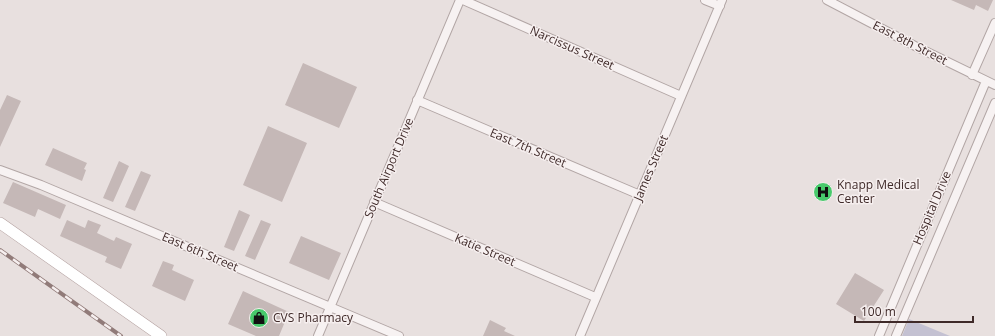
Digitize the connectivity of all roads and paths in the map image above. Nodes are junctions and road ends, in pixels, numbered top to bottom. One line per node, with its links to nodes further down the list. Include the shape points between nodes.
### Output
1 (462, 0): 9 (street, Narcissus Street); 10 (street, South Airport Drive)
2 (705, 0): 4 (street)
3 (827, 0): 6 (street, East 8th Street)
4 (721, 3): 9 (street, James Street)
5 (995, 23): 6 (street)
6 (972, 75): 7 (street, East 8th Street)
7 (986, 81): 8 (street, East 8th Street); 22 (street, Hospital Drive)
8 (995, 85)
9 (681, 96): 13 (street, James Street)
10 (417, 100): 13 (street, East 7th Street); 14 (street, South Airport Drive)
11 (995, 103): 23 (street, Hospital Drive)
12 (0, 170): 17 (street, East 6th Street)
13 (640, 195): 16 (street, James Street)
14 (374, 202): 16 (street, Katie Street); 17 (street, South Airport Drive)
15 (0, 223): 18 (main road)
16 (595, 297): 21 (street, James Street)
17 (330, 306): 19 (street, South Airport Drive); 20 (street, East 6th Street)
18 (161, 336)
19 (318, 336)
20 (399, 336)
21 (580, 336)
22 (879, 336)
23 (896, 336)

